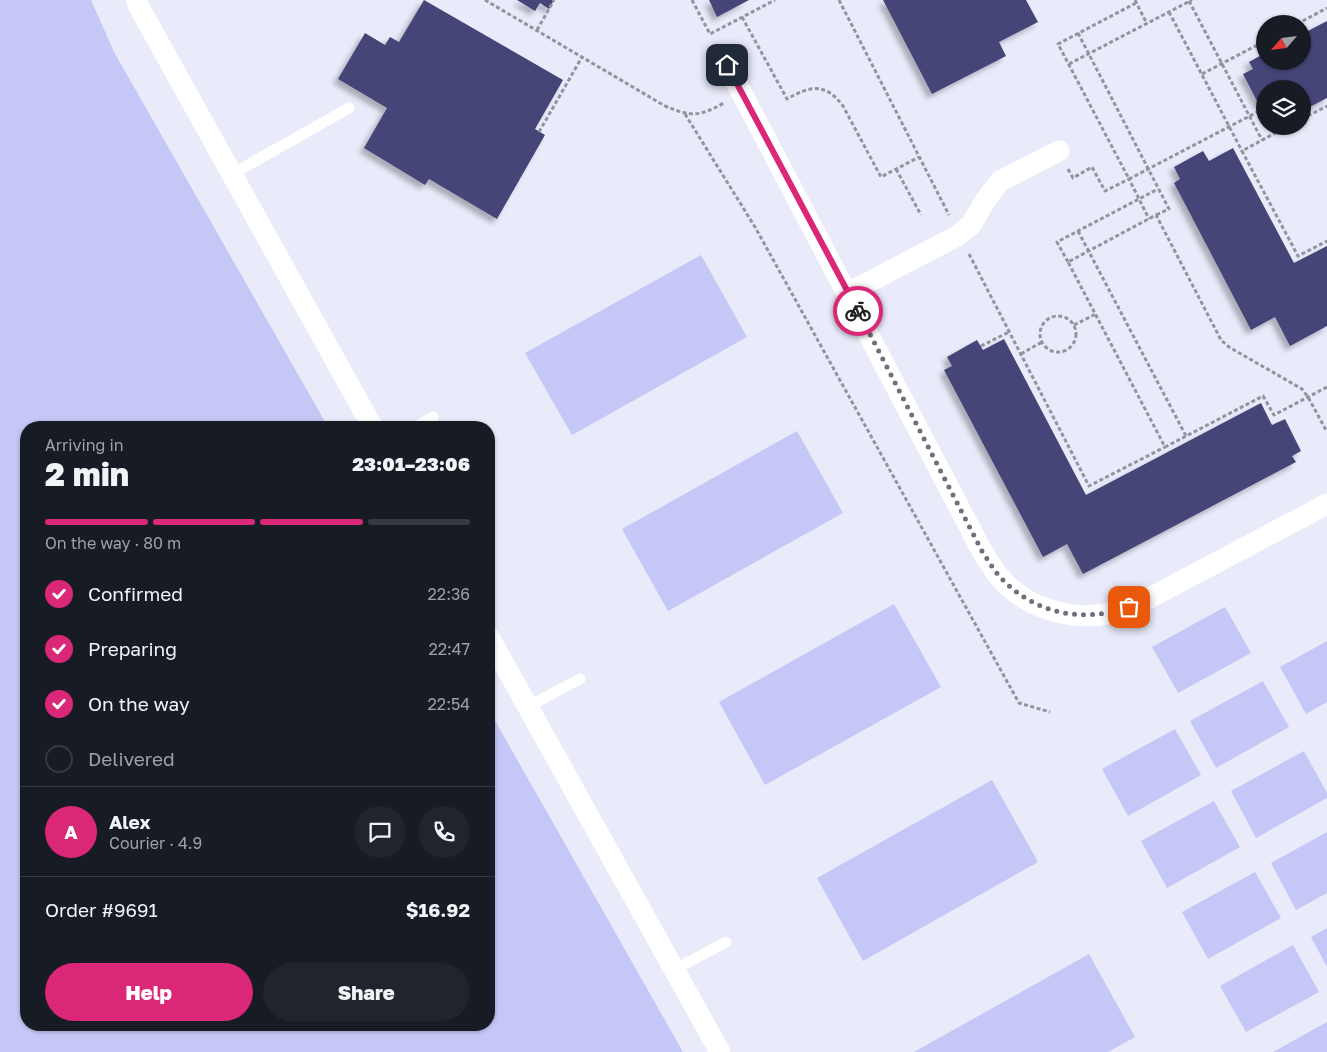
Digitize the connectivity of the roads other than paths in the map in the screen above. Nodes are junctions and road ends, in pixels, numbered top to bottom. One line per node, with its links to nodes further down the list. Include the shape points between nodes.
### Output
1 (137, 0): 5 (street)
2 (727, 65): 6 (street)
3 (349, 108): 5 (lane)
4 (1059, 151): 6 (street, via 1000,181 971,224 959,234)
5 (232, 174): 8 (street)
6 (848, 293): 10 (street, via 982,551 1004,581 1040,607 1091,616 1116,612 1142,602)
7 (433, 417): 9 (lane)
8 (369, 421)
9 (426, 421)
10 (1327, 504)
11 (495, 648): 13 (street)
12 (580, 679): 13 (lane)
13 (527, 707): 15 (street)
14 (726, 942): 15 (lane)
15 (674, 970): 16 (street)
16 (720, 1052)

